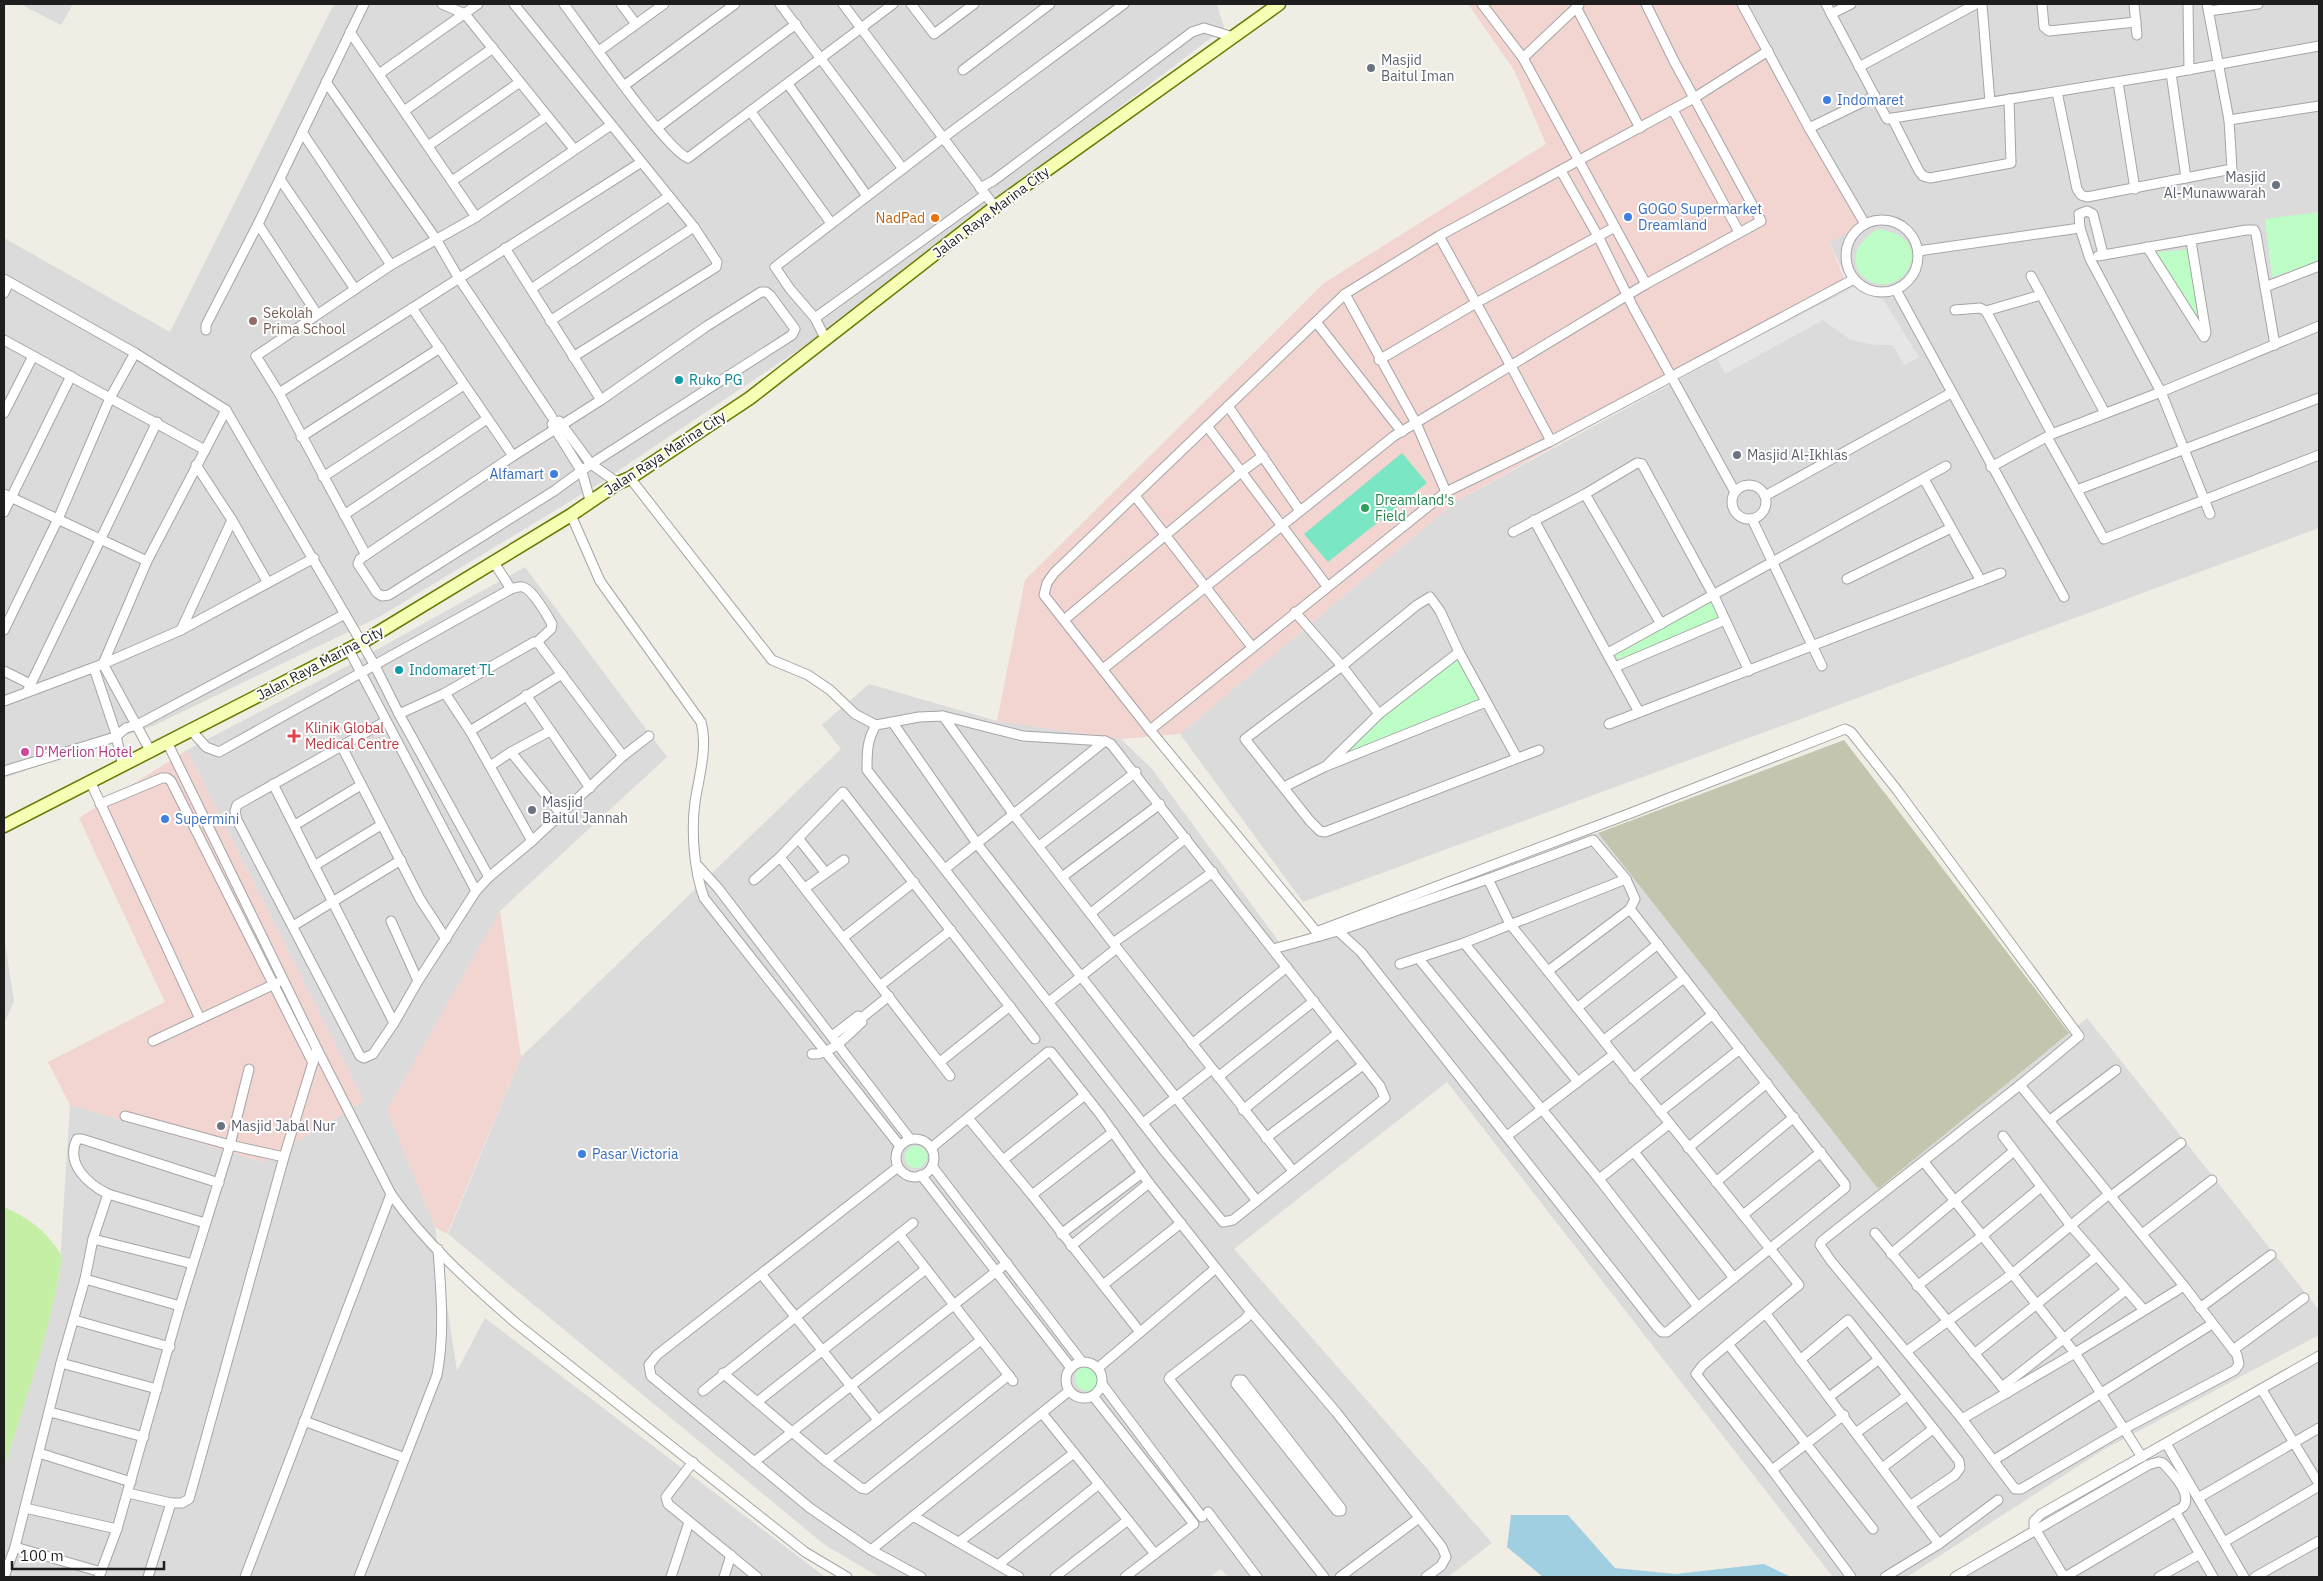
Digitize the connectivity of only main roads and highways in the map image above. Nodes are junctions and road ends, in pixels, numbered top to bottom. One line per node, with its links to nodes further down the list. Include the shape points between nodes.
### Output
1 (1279, 4): 2 (main road, Jalan Raya Marina City, via 995,207 750,398 630,478 349,650)
2 (4, 826)

